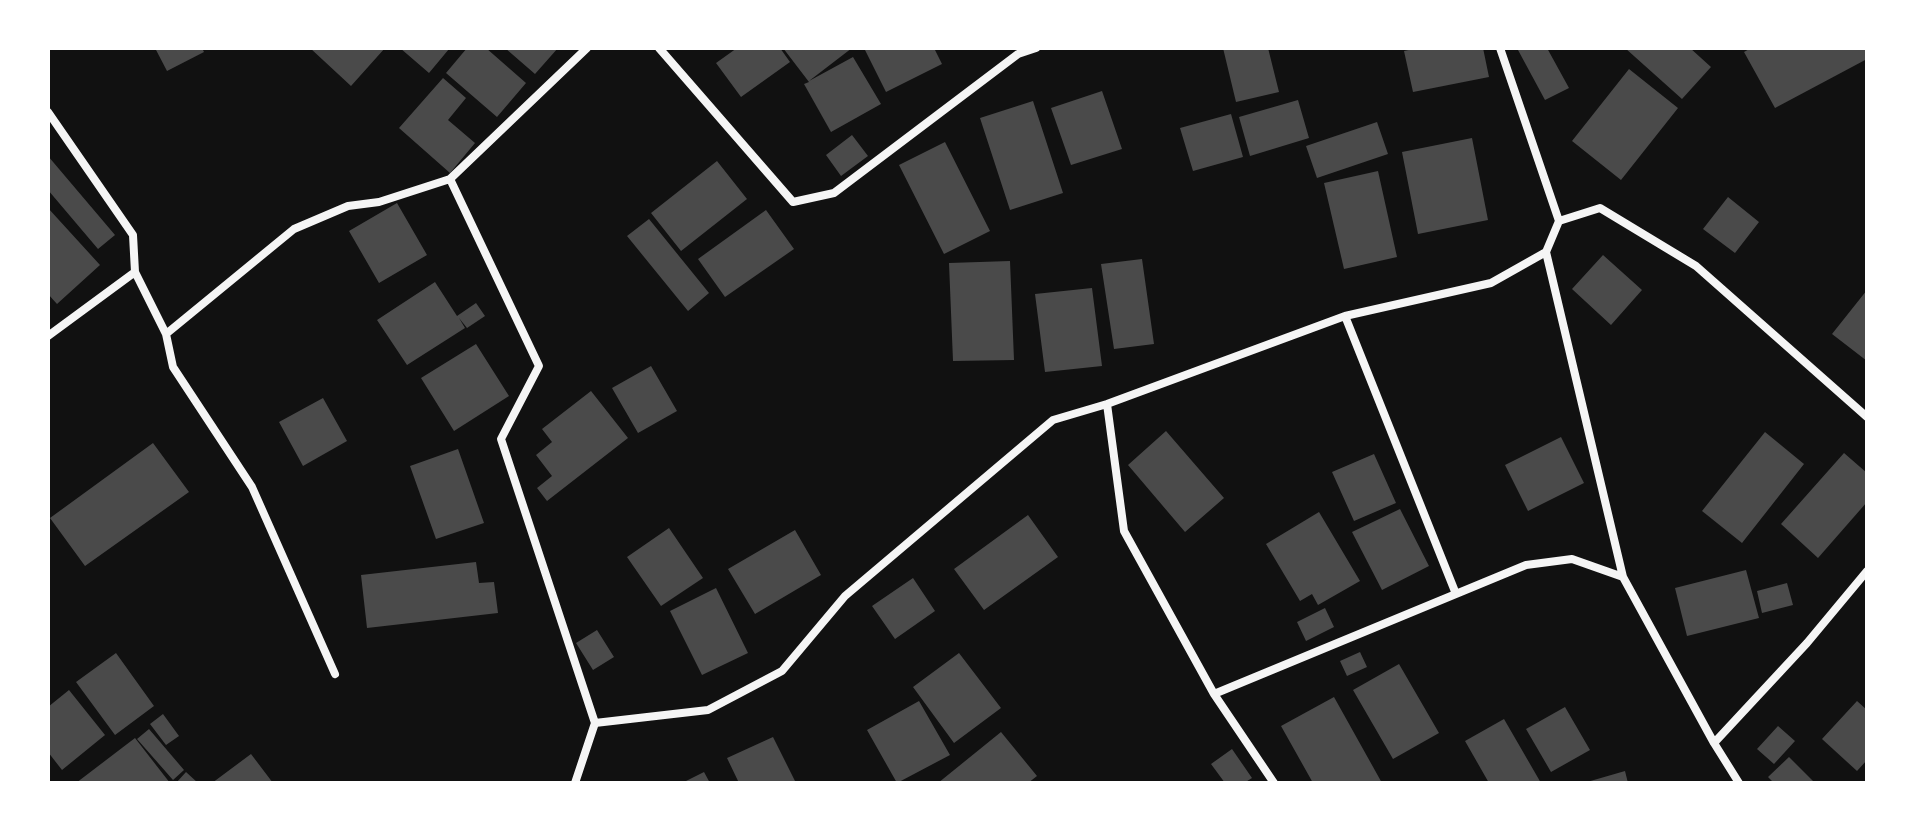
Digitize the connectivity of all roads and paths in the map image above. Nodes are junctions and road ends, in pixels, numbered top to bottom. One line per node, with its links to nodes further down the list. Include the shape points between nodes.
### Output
1 (587, 48): 6 (street)
2 (659, 48): 3 (street, via 793,202 834,193 1018,54)
3 (1036, 48)
4 (1500, 48): 7 (street)
5 (48, 112): 9 (street, via 133,235)
6 (450, 179): 11 (street, via 379,202 348,206 294,229); 20 (street, via 539,366 501,439)
7 (1559, 221): 8 (street); 14 (street, via 1600,208 1696,266)
8 (1546, 252): 10 (street, via 1491,283); 16 (street)
9 (135, 272): 11 (street); 12 (street)
10 (1345, 316): 13 (street); 17 (street)
11 (166, 334): 18 (street, via 173,367 252,487)
12 (48, 336)
13 (1107, 404): 19 (street, via 1124,531); 20 (street, via 1053,420 845,596 782,671 708,710)
14 (1867, 417)
15 (1867, 571): 21 (street)
16 (1623, 577): 17 (street, via 1572,559 1526,565); 21 (street)
17 (1456, 594): 19 (street)
18 (335, 674)
19 (1214, 694): 23 (street)
20 (595, 723): 22 (street)
21 (1714, 743): 24 (street)
22 (575, 783)
23 (1274, 783)
24 (1739, 783)

